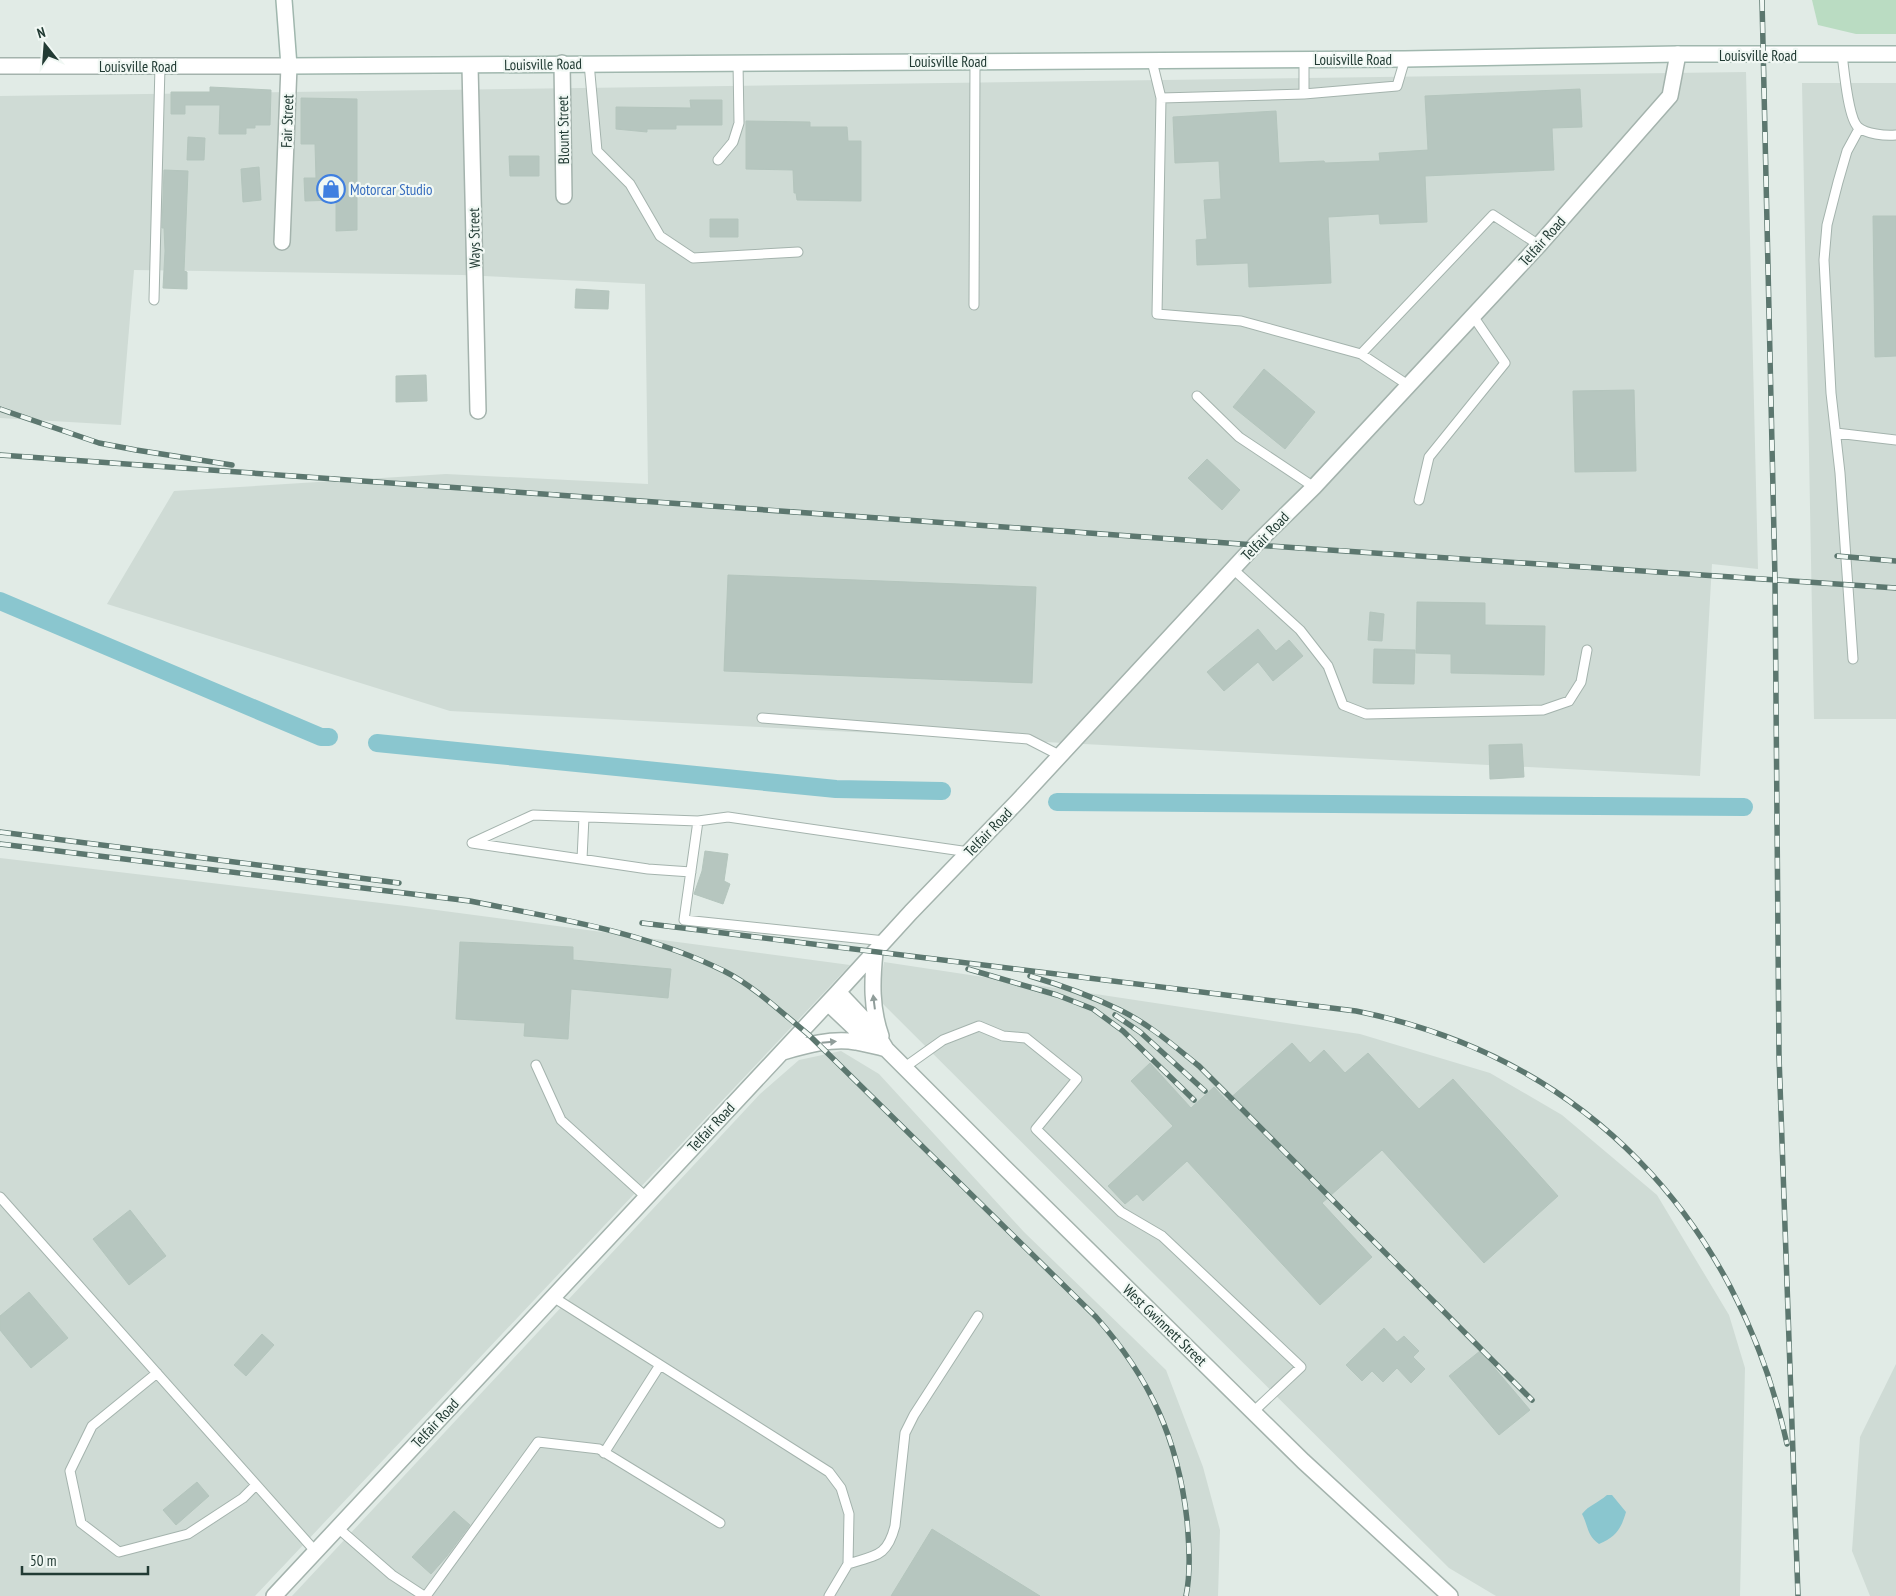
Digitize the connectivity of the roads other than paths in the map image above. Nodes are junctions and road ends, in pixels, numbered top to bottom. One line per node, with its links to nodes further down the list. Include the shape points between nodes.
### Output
1 (284, 0): 14 (street, Fair Street)
2 (1678, 54): 3 (street, Louisville Road); 5 (street, Louisville Road); 23 (street, Telfair Road, via 1670,96)
3 (1842, 54): 4 (street, Louisville Road); 18 (lane, via 1852,115)
4 (1896, 54)
5 (1405, 59): 6 (street, Louisville Road); 16 (lane, via 1397,86)
6 (1304, 60): 8 (street, Louisville Road); 16 (lane)
7 (975, 61): 8 (street, Louisville Road); 9 (street, Louisville Road); 26 (lane)
8 (1152, 61): 17 (lane)
9 (738, 62): 10 (street, Louisville Road); 20 (lane, via 739,123 733,142)
10 (589, 63): 11 (street, Louisville Road); 24 (lane, via 596,150 630,184 660,236 693,258)
11 (562, 64): 15 (street, Louisville Road); 21 (street, Blount Street)
12 (0, 66): 13 (street, Louisville Road)
13 (160, 66): 14 (street, Louisville Road); 25 (lane)
14 (289, 66): 15 (street, Louisville Road); 22 (street, Fair Street)
15 (470, 66): 31 (street, Ways Street)
16 (1304, 94): 17 (lane)
17 (1160, 98): 28 (lane, via 1157,314 1241,321)
18 (1859, 129): 19 (lane); 32 (lane, via 1847,151 1838,182 1827,224 1824,260)
19 (1896, 135)
20 (718, 160)
21 (564, 196)
22 (282, 242)
23 (1539, 245): 27 (street, Telfair Road); 28 (lane, via 1493,215)
24 (798, 252)
25 (154, 300)
26 (974, 305)
27 (1473, 316): 29 (street, Telfair Road); 35 (lane, via 1505,363 1429,457)
28 (1361, 354): 29 (lane)
29 (1408, 385): 34 (street, Telfair Road)
30 (1196, 396): 34 (lane, via 1239,437)
31 (478, 411)
32 (1836, 432): 33 (lane); 38 (lane)
33 (1896, 440)
34 (1314, 487): 36 (street, Telfair Road)
35 (1419, 500)
36 (1234, 570): 37 (lane, via 1300,630 1328,666 1343,705 1366,714 1543,710 1569,701 1581,682); 40 (street, Telfair Road)
37 (1587, 650)
38 (1853, 659)
39 (762, 718): 40 (lane, via 1028,738)
40 (1061, 756): 43 (street, Telfair Road)
41 (584, 817): 42 (lane); 44 (lane); 44 (lane, via 533,816 472,843)
42 (698, 821): 43 (lane, via 728,817); 45 (lane)
43 (969, 852): 46 (street, Telfair Road)
44 (582, 859): 45 (lane)
45 (691, 872): 46 (lane, via 684,920)
46 (880, 946): 47 (street, Telfair Road); 48 (street, one-way to 46, via 873,1001 872,979)
47 (833, 997): 48 (street, West Gwinnett Street, via 874,1031); 49 (street, Telfair Road)
48 (886, 1049): 49 (street, one-way to 48, via 830,1041); 51 (street, West Gwinnett Street)
49 (782, 1052): 53 (street, Telfair Road)
50 (536, 1065): 53 (lane, via 561,1120)
51 (905, 1067): 58 (street, West Gwinnett Street); 58 (lane, via 944,1040 979,1026 1003,1036 1026,1038 1077,1079 1036,1129 1121,1212 1162,1236 1301,1367)
52 (0, 1197): 57 (lane)
53 (646, 1197): 54 (street, Telfair Road)
54 (553, 1297): 56 (lane); 62 (street, Telfair Road)
55 (978, 1316): 64 (lane, via 905,1432 891,1541 883,1552)
56 (660, 1365): 59 (lane); 64 (lane, via 829,1472 841,1488 849,1514)
57 (157, 1373): 60 (lane); 60 (lane, via 92,1426 70,1471 81,1523 119,1552 188,1534 243,1498)
58 (1253, 1412): 68 (street, West Gwinnett Street)
59 (604, 1452): 61 (lane); 66 (lane, via 538,1442)
60 (256, 1485): 63 (lane)
61 (720, 1523)
62 (338, 1528): 63 (street, Telfair Road); 66 (lane, via 392,1575)
63 (316, 1552): 65 (street, Telfair Road)
64 (848, 1564): 67 (lane)
65 (274, 1596)
66 (425, 1596)
67 (829, 1596)
68 (1450, 1596)

